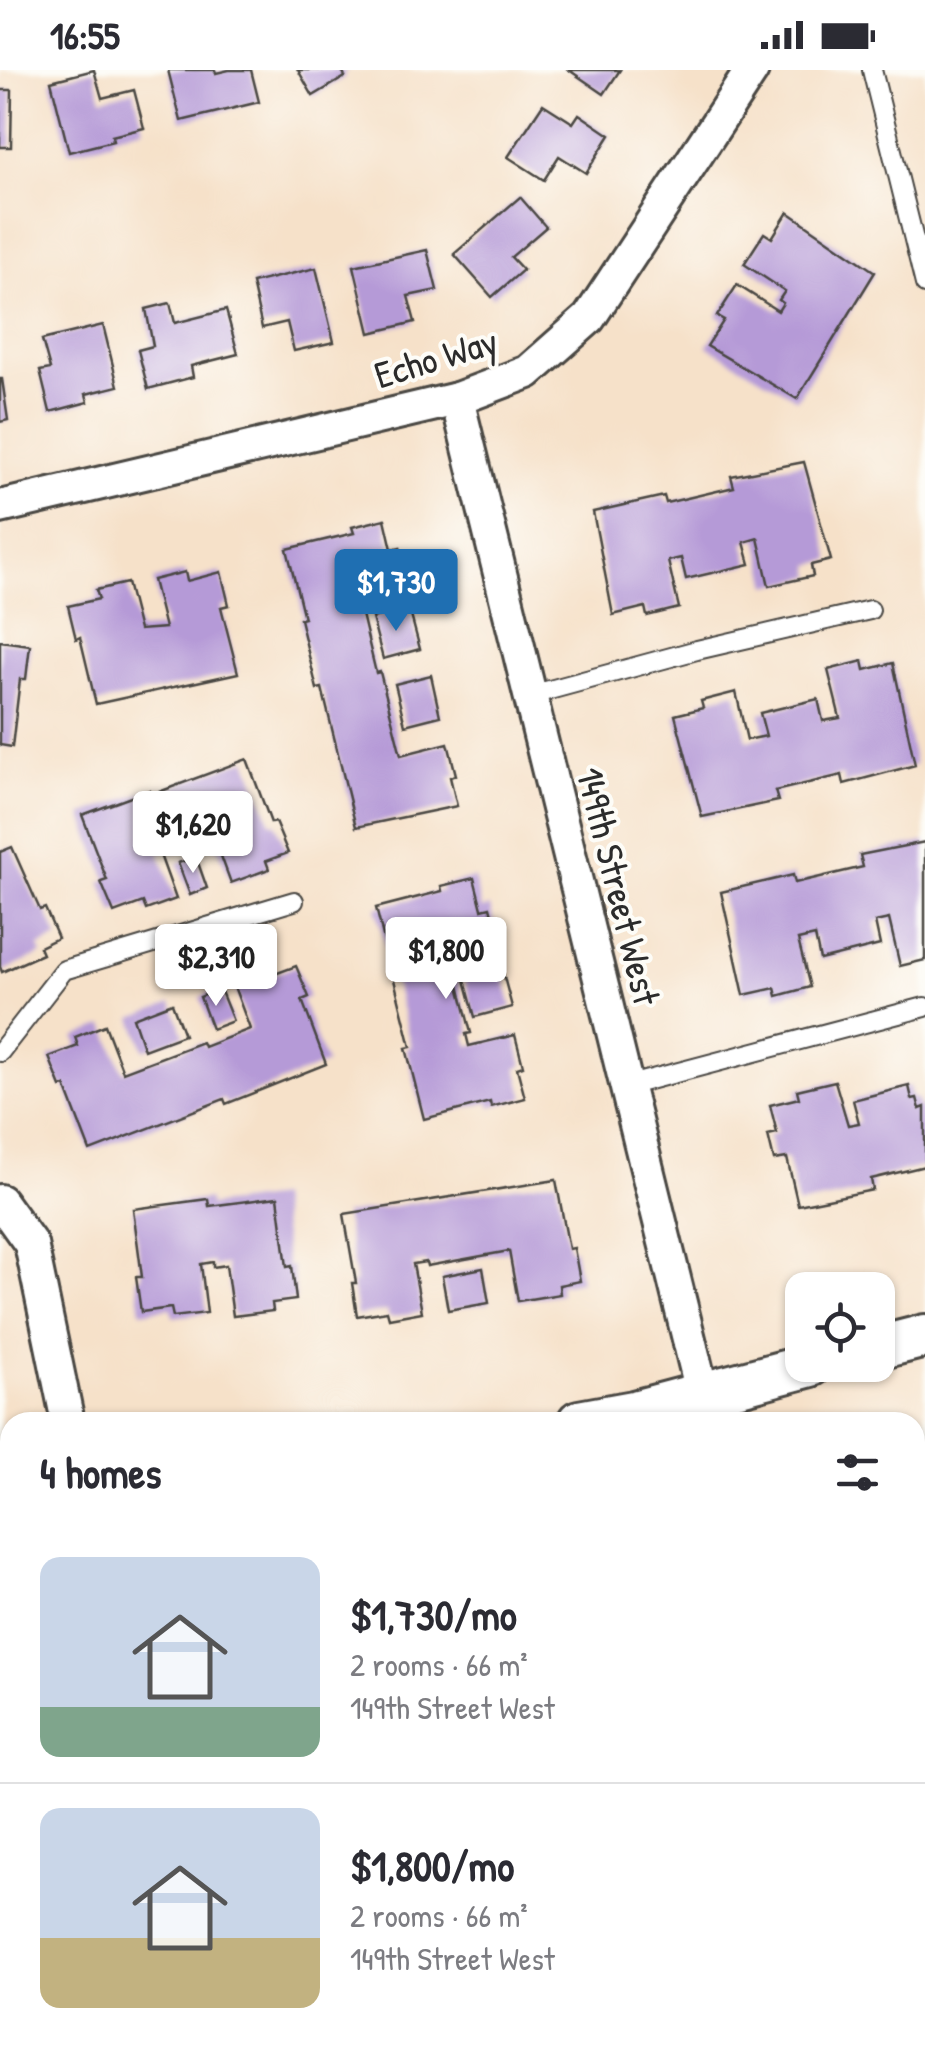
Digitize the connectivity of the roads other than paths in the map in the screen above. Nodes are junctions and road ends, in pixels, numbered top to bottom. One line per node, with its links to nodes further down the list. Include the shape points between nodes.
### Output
1 (752, 70): 4 (street, Echo Way, via 589,318 528,372)
2 (872, 70): 3 (lane)
3 (925, 284)
4 (457, 399): 5 (street, Echo Way); 7 (street, 149th Street West)
5 (0, 506)
6 (870, 610): 7 (lane)
7 (530, 695): 11 (street, 149th Street West)
8 (294, 901): 10 (lane, via 64,970)
9 (925, 1007): 11 (lane)
10 (0, 1052)
11 (626, 1086): 16 (street, 149th Street West)
12 (0, 1201): 17 (street, via 31,1244)
13 (925, 1336): 14 (street)
14 (895, 1344)
15 (785, 1375): 16 (street)
16 (703, 1407): 18 (street)
17 (66, 1412)
18 (669, 1412)

